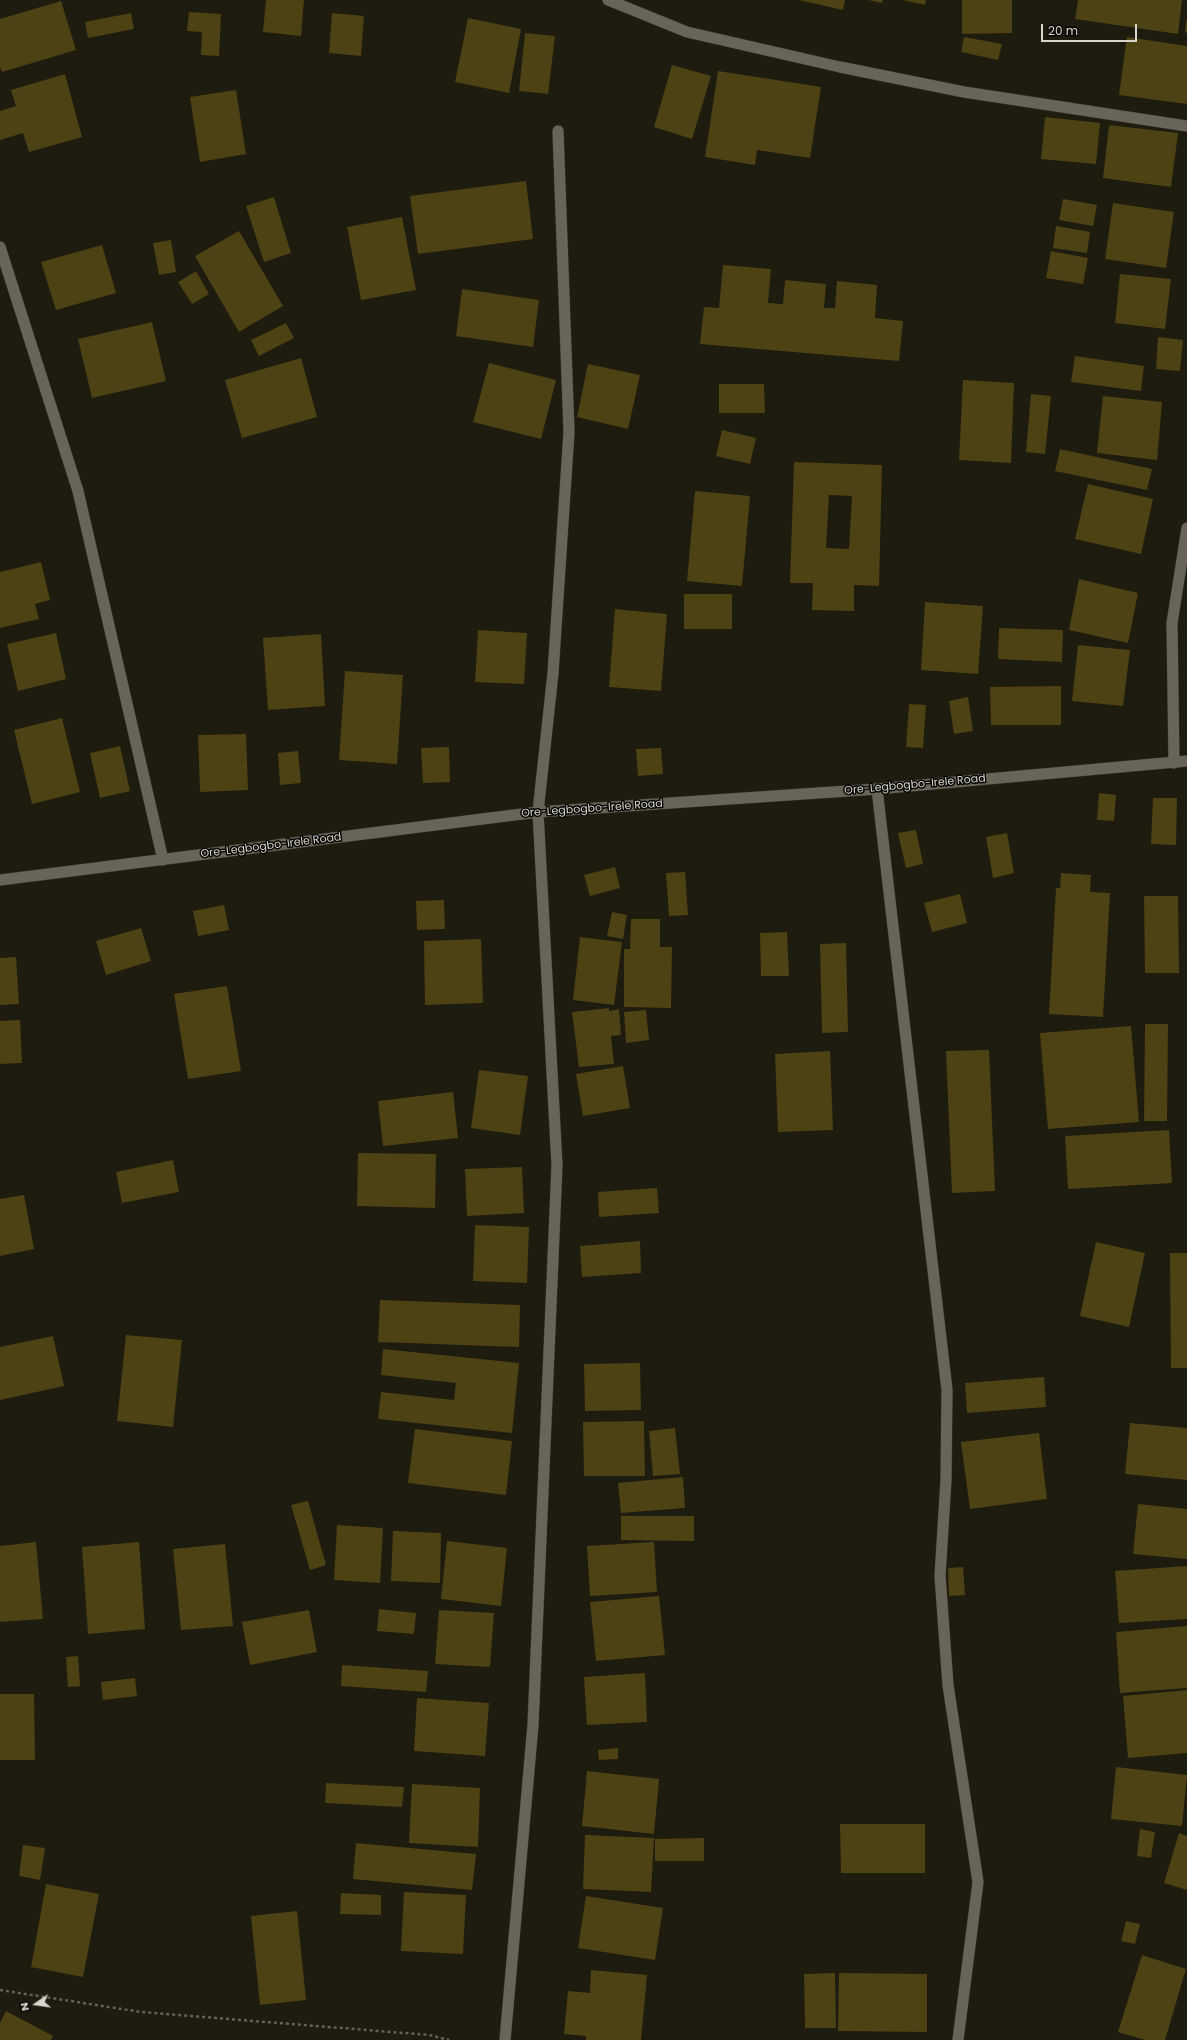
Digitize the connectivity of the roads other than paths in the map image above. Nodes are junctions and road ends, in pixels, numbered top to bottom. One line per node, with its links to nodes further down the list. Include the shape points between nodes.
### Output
1 (608, 0): 2 (street, via 687,32 840,67 964,92)
2 (1187, 126)
3 (558, 131): 9 (street, via 569,432 553,673)
4 (0, 247): 10 (street, via 78,491)
5 (1187, 528): 7 (street, via 1172,622)
6 (1187, 761): 7 (street, Ore-Legbogbo-Irele Road)
7 (1174, 763): 8 (street, Ore-Legbogbo-Irele Road)
8 (877, 789): 9 (street, Ore-Legbogbo-Irele Road); 13 (street, via 947,1390 946,1480 940,1576 948,1685 978,1882)
9 (538, 812): 10 (street, Ore-Legbogbo-Irele Road); 12 (street, via 557,1165 534,1725)
10 (163, 860): 11 (street, Ore-Legbogbo-Irele Road)
11 (0, 880)
12 (505, 2040)
13 (958, 2040)

